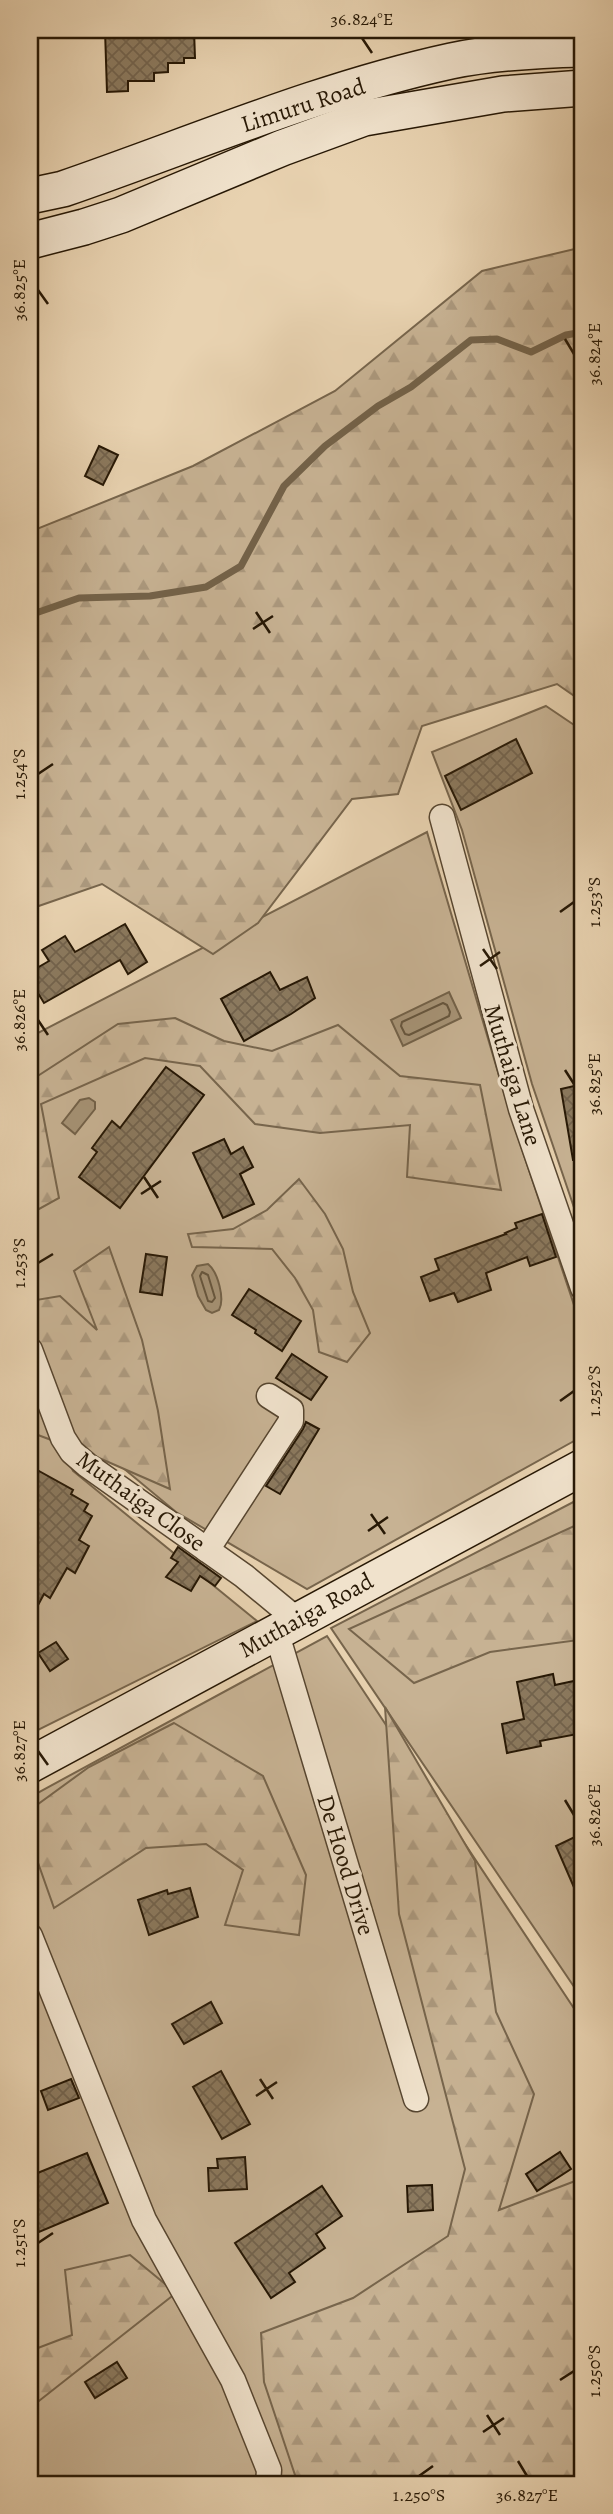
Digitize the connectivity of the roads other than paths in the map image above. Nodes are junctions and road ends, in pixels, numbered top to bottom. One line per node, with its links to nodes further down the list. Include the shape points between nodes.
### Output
1 (583, 49): 3 (main road, Limuru Road, via 453,60 371,82 63,189)
2 (583, 88): 4 (main road, via 479,97 364,118 121,215)
3 (30, 196)
4 (30, 241)
5 (442, 817): 6 (street, Muthaiga Lane, via 521,1109)
6 (583, 1288)
7 (30, 1350): 10 (street, Muthaiga Close, via 72,1452)
8 (269, 1396): 10 (street, via 291,1410 291,1421)
9 (582, 1470): 11 (main road, Muthaiga Road)
10 (207, 1550): 11 (street, Muthaiga Close, via 244,1576)
11 (286, 1625): 12 (main road, Muthaiga Road); 14 (street, De Hood Drive)
12 (30, 1765)
13 (30, 1936): 15 (street, via 144,2220 233,2380 269,2470)
14 (416, 2099)
15 (268, 2484)

